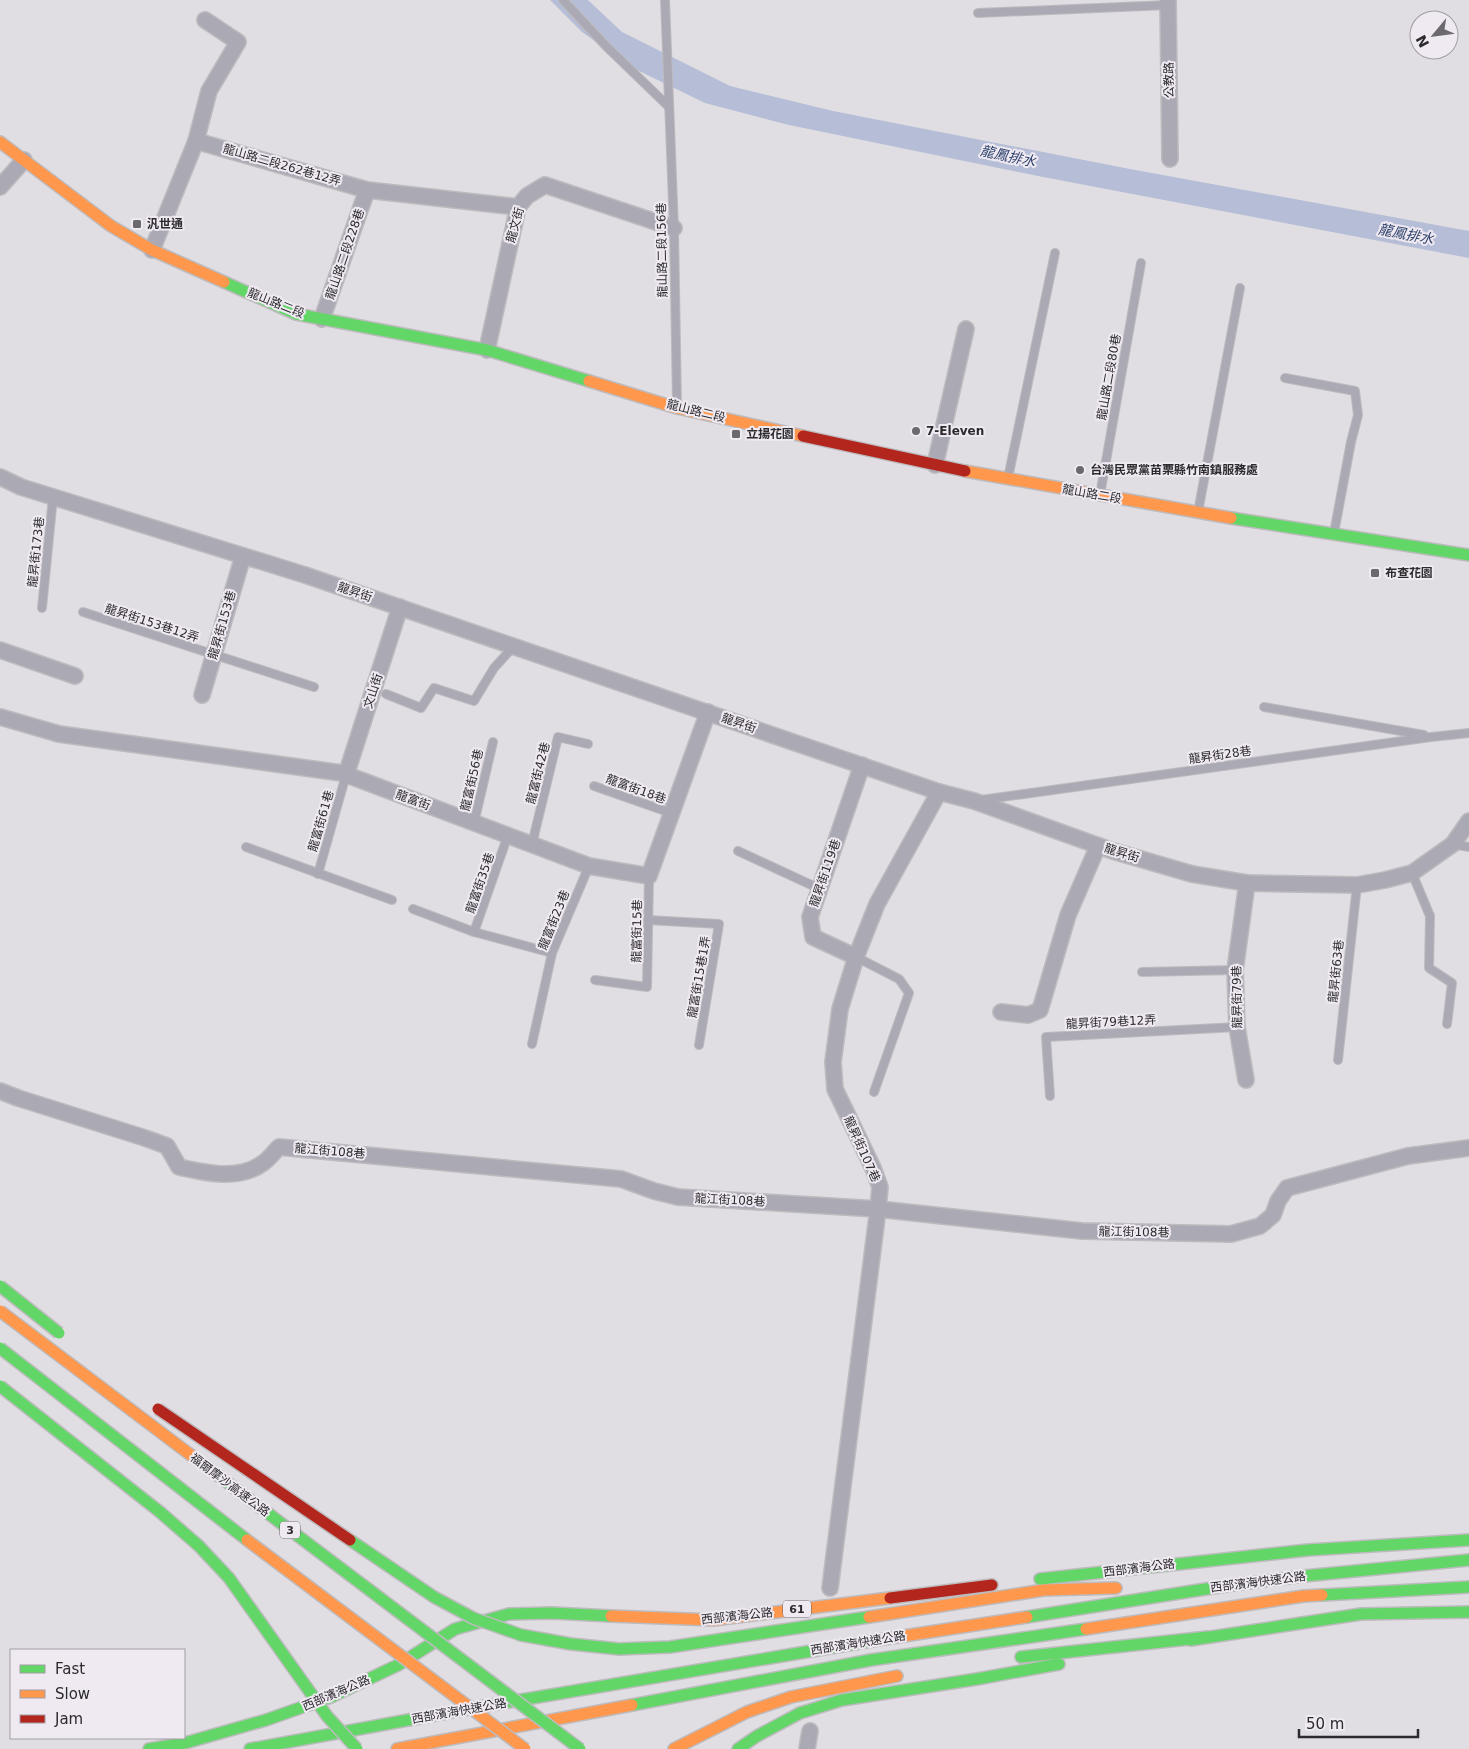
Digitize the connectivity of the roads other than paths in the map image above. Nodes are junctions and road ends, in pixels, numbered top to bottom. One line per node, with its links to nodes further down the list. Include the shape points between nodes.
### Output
1 (562, 0): 6 (lane)
2 (665, 0): 6 (lane, 龍山路二段156巷)
3 (1168, 2): 4 (lane); 9 (street, 公教路)
4 (978, 13)
5 (205, 20): 7 (street, via 238,42 209,91)
6 (668, 106): 14 (lane, 龍山路二段156巷)
7 (196, 141): 12 (street, 龍山路二段262巷12弄); 15 (street)
8 (0, 142): 10 (main road, 龍山路二段)
9 (1170, 159)
10 (24, 160): 11 (street); 15 (main road, 龍山路二段, via 111,226)
11 (0, 187)
12 (367, 190): 13 (street, 龍山路二段262巷12弄); 19 (street, 龍山路二段228巷)
13 (518, 207): 14 (street, 龍文街, via 527,196 545,185); 21 (street, 龍文街)
14 (674, 228): 23 (lane, 龍山路二段156巷)
15 (152, 250): 19 (main road, 龍山路二段, via 296,314)
16 (1055, 252): 26 (lane)
17 (1140, 263): 27 (lane, 龍山路二段80巷)
18 (1240, 288): 29 (lane)
19 (322, 319): 21 (main road, 龍山路二段)
20 (966, 329): 24 (street)
21 (487, 350): 23 (main road, 龍山路二段)
22 (1285, 378): 30 (lane, via 1355,391 1358,415)
23 (677, 408): 24 (main road, 龍山路二段)
24 (935, 465): 26 (main road, 龍山路二段)
25 (0, 477): 28 (street, 龍昇街)
26 (1008, 480): 27 (main road, 龍山路二段)
27 (1100, 496): 29 (main road, 龍山路二段)
28 (54, 497): 32 (street, 龍昇街); 33 (lane, 龍昇街173巷)
29 (1198, 513): 30 (main road, 龍山路二段)
30 (1334, 535): 31 (main road, 龍山路二段)
31 (1469, 555)
32 (243, 556): 34 (street, 龍昇街); 38 (street, 龍昇街153巷)
33 (42, 608)
34 (400, 608): 36 (street, 龍昇街); 51 (street, 文山街)
35 (83, 612): 38 (lane, 龍昇街153巷12弄)
36 (514, 646): 41 (lane, via 494,668 474,701 434,688 421,708); 44 (street, 龍昇街)
37 (0, 650): 39 (street)
38 (213, 656): 40 (lane, 龍昇街153巷12弄); 42 (street, 龍昇街153巷)
39 (75, 676)
40 (314, 687)
41 (386, 694)
42 (202, 695)
43 (1264, 706): 47 (lane)
44 (708, 712): 50 (street, 龍昇街); 55 (street)
45 (0, 718): 51 (street, 龍富街, via 59,734)
46 (1469, 733): 47 (lane, 龍昇街28巷)
47 (1431, 737): 54 (lane, 龍昇街28巷)
48 (492, 742): 57 (lane, 龍富街56巷)
49 (588, 744): 59 (lane, 龍富街42巷, via 558,737)
50 (862, 765): 53 (street, 龍昇街); 71 (street, 龍昇街119巷)
51 (346, 775): 57 (street, 龍富街); 67 (lane, 龍富街61巷)
52 (594, 786): 55 (lane, 龍富街18巷)
53 (939, 792): 54 (street, 龍昇街); 77 (street, 龍昇街107巷, via 876,904)
54 (974, 801): 61 (street, 龍昇街)
55 (671, 813): 68 (street)
56 (1469, 821): 60 (street, 龍昇街)
57 (474, 823): 58 (street, 龍富街)
58 (508, 836): 59 (street, 龍富街); 75 (lane, 龍富街35巷)
59 (532, 844): 65 (street, 龍富街)
60 (1453, 844): 63 (lane); 66 (street, 龍昇街)
61 (1098, 846): 69 (street, 龍昇街, via 1192,874); 81 (street, via 1068,915 1040,1010 1028,1015)
62 (246, 847): 67 (lane)
63 (1469, 848)
64 (738, 851): 71 (lane)
65 (589, 866): 68 (street, 龍富街); 76 (lane, 龍富街23巷)
66 (1412, 873): 70 (street, 龍昇街); 82 (lane, via 1430,916 1429,968 1452,984)
67 (318, 874): 72 (lane)
68 (648, 876): 74 (lane, 龍富街15巷)
69 (1247, 883): 70 (street, 龍昇街); 78 (street, 龍昇街79巷)
70 (1357, 885): 86 (lane, 龍昇街63巷)
71 (820, 889): 77 (street, 龍昇街119巷, via 810,917 813,937)
72 (392, 900)
73 (413, 909): 75 (lane, 龍富街35巷)
74 (648, 920): 80 (lane, 龍富街15巷, via 647,987); 85 (lane, 龍富街15巷1弄, via 719,924)
75 (474, 932): 76 (lane)
76 (552, 953): 84 (lane, 龍富街23巷)
77 (856, 957): 89 (lane, via 899,979 909,993); 92 (street, 龍昇街107巷, via 840,1009 833,1071 835,1089 880,1187)
78 (1235, 970): 79 (lane); 83 (street, 龍昇街79巷)
79 (1142, 972)
80 (595, 980)
81 (1001, 1012)
82 (1447, 1024)
83 (1237, 1026): 87 (street, 龍昇街79巷); 90 (lane, 龍昇街79巷12弄, via 1046,1037)
84 (532, 1044)
85 (699, 1045)
86 (1338, 1060)
87 (1246, 1080)
88 (0, 1090): 92 (street, 龍江街108巷, via 167,1146 180,1167 214,1175 242,1173 262,1164 279,1146 621,1179 678,1197)
89 (874, 1092)
90 (1050, 1096)
91 (1469, 1148): 92 (street, 龍江街108巷, via 1408,1156 1287,1188 1273,1215 1260,1226 1231,1234 1082,1231)
92 (878, 1209): 105 (street, 龍昇街107巷)
93 (0, 1286): 95 (main road, bridge)
94 (0, 1311): 116 (main road, 福爾摩沙高速公路 / 3, bridge)
95 (70, 1342)
96 (0, 1348): 115 (main road, bridge, via 273,1560)
97 (0, 1386): 113 (main road, bridge, via 199,1546 229,1578 327,1716)
98 (149, 1402): 103 (main road, bridge, via 434,1597 473,1618 521,1635 571,1644 619,1649 670,1647 1044,1590)
99 (1469, 1540): 101 (main road, 西部濱海公路, via 1405,1542)
100 (1469, 1560): 103 (main road, 西部濱海快速公路)
101 (1031, 1580)
102 (1001, 1584): 111 (main road, 西部濱海公路 / 61, via 713,1620 509,1614 455,1629 398,1665 332,1697 266,1720)
103 (1225, 1586): 112 (main road, 西部濱海快速公路, via 864,1642)
104 (1469, 1587): 106 (main road, 西部濱海快速公路, via 1304,1596)
105 (830, 1588)
106 (1214, 1611): 108 (main road, via 1012,1658); 114 (main road, 西部濱海快速公路, via 871,1660)
107 (1469, 1612): 108 (main road, via 1361,1614)
108 (1208, 1637): 118 (main road, via 842,1700 800,1713)
109 (908, 1674): 117 (main road, via 791,1697 747,1712)
110 (810, 1731): 119 (street)
111 (149, 1749)
112 (250, 1749)
113 (357, 1749)
114 (397, 1749)
115 (525, 1749)
116 (580, 1749)
117 (674, 1749)
118 (738, 1749)
119 (807, 1749)

